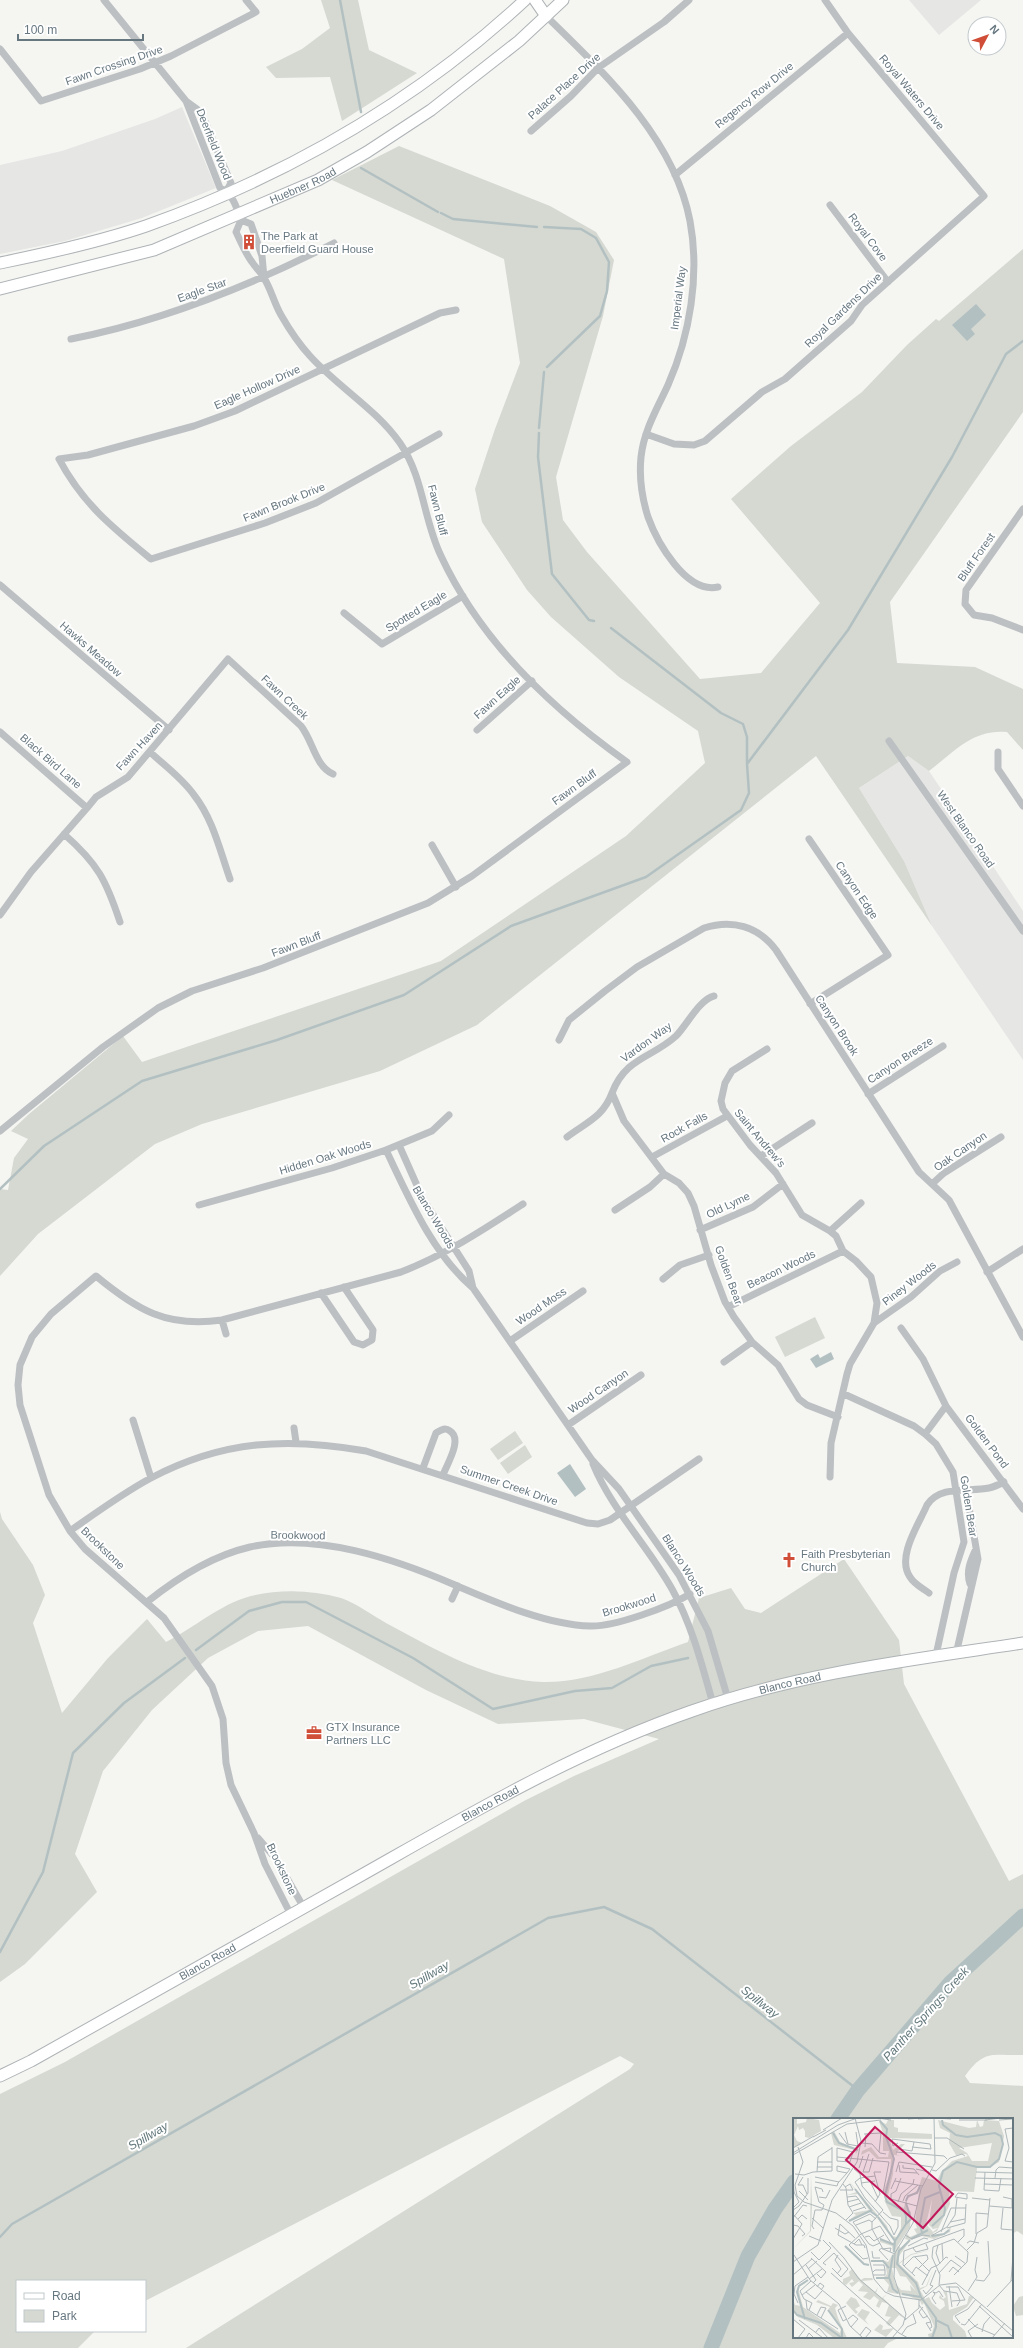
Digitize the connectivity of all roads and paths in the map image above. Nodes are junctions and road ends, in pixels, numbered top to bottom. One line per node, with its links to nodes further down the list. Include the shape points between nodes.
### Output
1 (104, 0): 11 (street, Deerfield Wood)
2 (246, 0): 11 (street, Fawn Crossing Drive, via 256,12)
3 (526, 0): 16 (main road, via 503,21 400,100 306,157)
4 (535, 0): 8 (main road)
5 (563, 0): 8 (main road, Huebner Road)
6 (689, 0): 12 (street, Palace Place Drive, via 664,22)
7 (825, 0): 9 (street, Royal Waters Drive)
8 (546, 16): 12 (street, Imperial Way); 19 (main road, Huebner Road, via 519,41 415,121 318,180)
9 (848, 33): 15 (street, Regency Row Drive); 17 (street, Royal Waters Drive)
10 (0, 49): 11 (street, Fawn Crossing Drive, via 41,101)
11 (154, 63): 13 (street, Deerfield Wood)
12 (598, 68): 14 (street, Palace Place Drive); 15 (street, Imperial Way, via 635,107)
13 (186, 101): 16 (street, Deerfield Wood, via 220,188); 16 (street, Deerfield Wood, via 197,109 206,123 231,183)
14 (531, 131)
15 (675, 175): 29 (street, Imperial Way, via 684,200 692,239 692,288 688,321 680,353)
16 (228, 191): 19 (street); 21 (main road, via 146,226 58,251)
17 (984, 196): 23 (street, Royal Gardens Drive)
18 (830, 205): 23 (street, Royal Cove)
19 (240, 217): 22 (street, Fawn Bluff, via 251,224 262,256); 22 (street, Fawn Bluff, via 236,232 251,261); 24 (main road, Huebner Road, via 154,250)
20 (334, 243): 22 (street, Eagle Star)
21 (0, 263)
22 (264, 277): 26 (street, Eagle Star, via 196,305 111,331); 27 (street, Fawn Bluff, via 281,315 298,341)
23 (888, 282): 29 (street, Royal Gardens Drive, via 862,305 850,321 785,379 762,392 705,441 694,445 674,444)
24 (0, 289)
25 (456, 310): 27 (street, Eagle Hollow Drive, via 440,313)
26 (71, 339)
27 (323, 369): 30 (street, Fawn Bluff, via 384,424); 32 (street, Eagle Hollow Drive, via 236,411 194,426 88,455 59,459 70,480 96,513)
28 (439, 434): 30 (street, Fawn Brook Drive)
29 (646, 434): 34 (street, Imperial Way, via 641,458 641,485 654,530 671,560 690,580 702,587)
30 (407, 454): 32 (street, Fawn Brook Drive, via 316,503 265,523); 35 (street, Fawn Bluff, via 422,488 433,537)
31 (1023, 509): 37 (street, Bluff Forest, via 966,590 965,604 974,616 992,618)
32 (151, 559)
33 (0, 584): 40 (street, Hawks Meadow)
34 (718, 587)
35 (463, 596): 36 (street, Spotted Eagle, via 382,644); 39 (street, Fawn Bluff, via 481,624)
36 (344, 613)
37 (1023, 630)
38 (228, 659): 40 (street, Fawn Haven); 46 (street, Fawn Creek, via 301,726 309,736 320,764)
39 (532, 682): 41 (street, Fawn Eagle); 53 (street, Fawn Bluff, via 581,726 627,762)
40 (169, 730): 44 (street, Fawn Haven)
41 (478, 730)
42 (1, 736): 48 (street, Black Bird Lane)
43 (889, 741): 56 (street, West Blanco Road)
44 (150, 752): 48 (street, Fawn Haven, via 128,777 96,797); 52 (street, via 186,785 202,805 214,831)
45 (998, 752): 47 (street, via 998,769)
46 (333, 774)
47 (1023, 806)
48 (87, 808): 49 (street, Fawn Haven)
49 (64, 834): 54 (street, Fawn Haven, via 31,872); 55 (street, via 88,856 101,874)
50 (809, 838): 58 (street, Canyon Edge, via 888,955)
51 (432, 845): 53 (street)
52 (230, 879)
53 (456, 887): 67 (street, Fawn Bluff, via 409,911 263,968 192,991 158,1008 103,1047)
54 (0, 915)
55 (120, 922)
56 (1023, 931)
57 (714, 996): 62 (street, Vardon Way, via 704,1001 671,1040 639,1058 626,1069)
58 (810, 1004): 59 (street, Canyon Brook, via 776,950 761,934 733,923 715,924 637,967 569,1020); 63 (street, Canyon Brook)
59 (560, 1040)
60 (943, 1046): 63 (street, Canyon Breeze)
61 (766, 1049): 65 (street, Saint Andrew's, via 736,1068 725,1083 721,1101)
62 (612, 1093): 68 (street, Vardon Way, via 601,1114); 73 (street, via 624,1121)
63 (868, 1094): 76 (street, Canyon Brook, via 918,1172)
64 (449, 1115): 70 (street, Hidden Oak Woods, via 432,1131)
65 (727, 1116): 72 (street, Saint Andrew's); 73 (street, Rock Falls)
66 (812, 1124): 72 (street)
67 (0, 1131)
68 (567, 1137)
69 (1001, 1137): 76 (street, Oak Canyon, via 944,1173)
70 (399, 1145): 71 (street, Hidden Oak Woods); 83 (street, Blanco Woods, via 423,1199)
71 (386, 1150): 79 (street, Hidden Oak Woods, via 332,1168); 86 (street, Blanco Woods, via 412,1204)
72 (760, 1156): 75 (street, Saint Andrew's)
73 (652, 1157): 74 (street, Golden Bear)
74 (664, 1174): 80 (street, via 650,1188); 81 (street, Golden Bear, via 679,1183 688,1193)
75 (783, 1184): 81 (street, Old Lyme, via 753,1207); 82 (street, Saint Andrew's, via 802,1215)
76 (932, 1184): 89 (street, Canyon Brook, via 949,1200)
77 (861, 1203): 82 (street)
78 (523, 1204): 83 (street)
79 (199, 1205)
80 (615, 1210)
81 (700, 1230): 87 (street, Golden Bear)
82 (830, 1231): 85 (street, Saint Andrew's, via 836,1236)
83 (454, 1248): 86 (street); 92 (street, Blanco Woods, via 469,1271)
84 (1023, 1249): 89 (street)
85 (843, 1251): 95 (street, Beacon Woods); 97 (street, Saint Andrew's, via 871,1277 877,1303)
86 (444, 1254): 91 (street, via 400,1272); 92 (street, Blanco Woods, via 460,1277)
87 (709, 1255): 90 (street, via 680,1265); 95 (street, Golden Bear)
88 (957, 1262): 97 (street, Piney Woods, via 940,1272 911,1297)
89 (987, 1272): 100 (street, Canyon Brook)
90 (663, 1279)
91 (344, 1287): 94 (street); 94 (street, via 373,1330 372,1340 368,1344 362,1346 354,1342)
92 (473, 1288): 101 (street, Blanco Woods)
93 (583, 1291): 101 (street, Wood Moss)
94 (320, 1293): 96 (street)
95 (728, 1307): 102 (street, Golden Bear)
96 (222, 1320): 99 (street); 125 (street, Brookstone, via 193,1323 155,1316 131,1304 96,1276 37,1329 23,1355 18,1385 20,1405 42,1478)
97 (874, 1323): 105 (street, Saint Andrew's, via 850,1364)
98 (901, 1328): 106 (street, Golden Pond, via 923,1359)
99 (226, 1334)
100 (1023, 1337)
101 (510, 1340): 109 (street, Blanco Woods)
102 (752, 1342): 103 (street); 107 (street, Golden Bear, via 778,1365 799,1399 807,1405)
103 (724, 1362)
104 (641, 1375): 109 (street, Wood Canyon)
105 (844, 1394): 107 (street, Saint Andrew's); 111 (street, Golden Bear, via 914,1426)
106 (946, 1406): 111 (street); 119 (street, Golden Pond)
107 (838, 1417): 117 (street, Saint Andrew's, via 831,1443)
108 (133, 1420): 118 (street)
109 (568, 1425): 114 (street, Blanco Woods)
110 (294, 1428): 112 (street)
111 (925, 1434): 120 (street, Golden Bear, via 945,1457 953,1472)
112 (296, 1442): 115 (street, Summer Creek Drive, via 330,1444 366,1451); 118 (street, Summer Creek Drive, via 239,1447 212,1453)
113 (699, 1459): 122 (street, Summer Creek Drive)
114 (592, 1460): 122 (street, Blanco Woods, via 619,1488); 124 (street, Blanco Woods, via 600,1480)
115 (423, 1468): 116 (street, Summer Creek Drive); 116 (street, via 436,1433 449,1429 456,1441)
116 (443, 1475): 124 (street, Summer Creek Drive, via 587,1523 598,1524 610,1520)
117 (830, 1477)
118 (151, 1478): 125 (street, Summer Creek Drive)
119 (1004, 1482): 121 (street, via 990,1488); 123 (street, Golden Pond)
120 (957, 1490): 121 (street); 127 (street, via 932,1498 907,1552 905,1563 909,1577); 134 (street, Golden Bear, via 964,1542 954,1573)
121 (966, 1490): 133 (street, Golden Bear, via 978,1559 975,1577 970,1584)
122 (631, 1505): 124 (street, Summer Creek Drive); 128 (street, Blanco Woods)
123 (1023, 1509)
124 (620, 1512): 130 (street, Blanco Woods)
125 (70, 1531): 131 (street, Brookstone, via 85,1549)
126 (458, 1586): 129 (street); 130 (street, Brookwood, via 490,1601 578,1626 606,1625); 131 (street, Brookwood, via 345,1548 273,1544 250,1547 210,1561 170,1583)
127 (929, 1593)
128 (690, 1594): 130 (street, Brookwood); 135 (street, Blanco Woods, via 708,1631)
129 (452, 1599)
130 (678, 1601): 136 (street, Blanco Woods, via 699,1654)
131 (147, 1602): 137 (street, Brookstone, via 178,1637 212,1686 223,1720 226,1762 231,1786)
132 (1023, 1644): 133 (main road, Blanco Road)
133 (956, 1654): 134 (main road, Blanco Road)
134 (936, 1655): 135 (main road, Blanco Road, via 824,1675)
135 (728, 1699): 136 (main road, Blanco Road)
136 (713, 1704): 138 (main road, Blanco Road, via 644,1728 550,1770)
137 (254, 1833): 138 (street, Brookstone, via 276,1859); 139 (street, Brookstone, via 265,1864)
138 (304, 1908): 139 (main road, Blanco Road)
139 (291, 1915): 140 (main road, Blanco Road)
140 (0, 2076)

